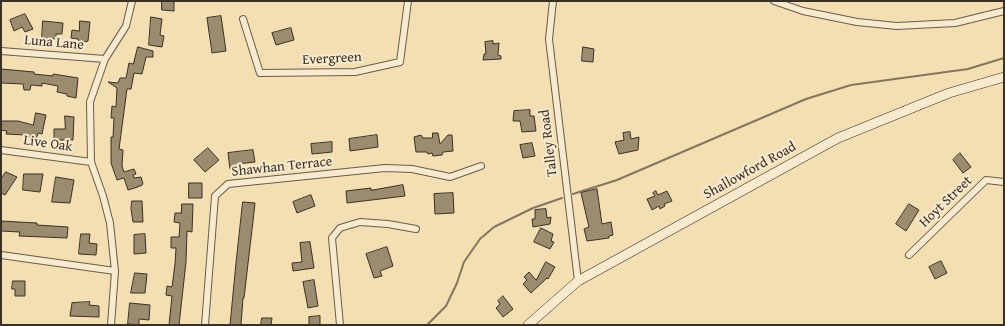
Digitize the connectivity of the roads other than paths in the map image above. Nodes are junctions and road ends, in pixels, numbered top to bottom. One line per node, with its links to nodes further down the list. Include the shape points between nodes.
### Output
1 (132, 1): 8 (street, via 126,26)
2 (408, 1): 6 (street, Evergreen, via 400,62 355,72 260,73)
3 (553, 1): 18 (street, Talley Road, via 548,40)
4 (774, 1): 5 (street, via 804,11 857,22 897,26 955,23)
5 (1004, 11)
6 (244, 19)
7 (1, 51): 8 (street, Luna Lane)
8 (105, 60): 11 (street, via 90,102)
9 (1004, 77): 18 (street, Shallowford Road, via 950,93 838,138)
10 (1, 150): 11 (street, Live Oak)
11 (91, 162): 17 (street, via 110,223)
12 (481, 166): 20 (street, Shawhan Terrace, via 450,177 412,169 385,168 228,184 215,196)
13 (1004, 182): 16 (street, Hoyt Street, via 986,180)
14 (416, 229): 21 (street, via 360,222 340,228 332,238)
15 (1, 255): 17 (street)
16 (909, 255)
17 (115, 272): 19 (street)
18 (578, 281): 22 (street, Shallowford Road)
19 (111, 325)
20 (205, 325)
21 (340, 325)
22 (528, 325)

